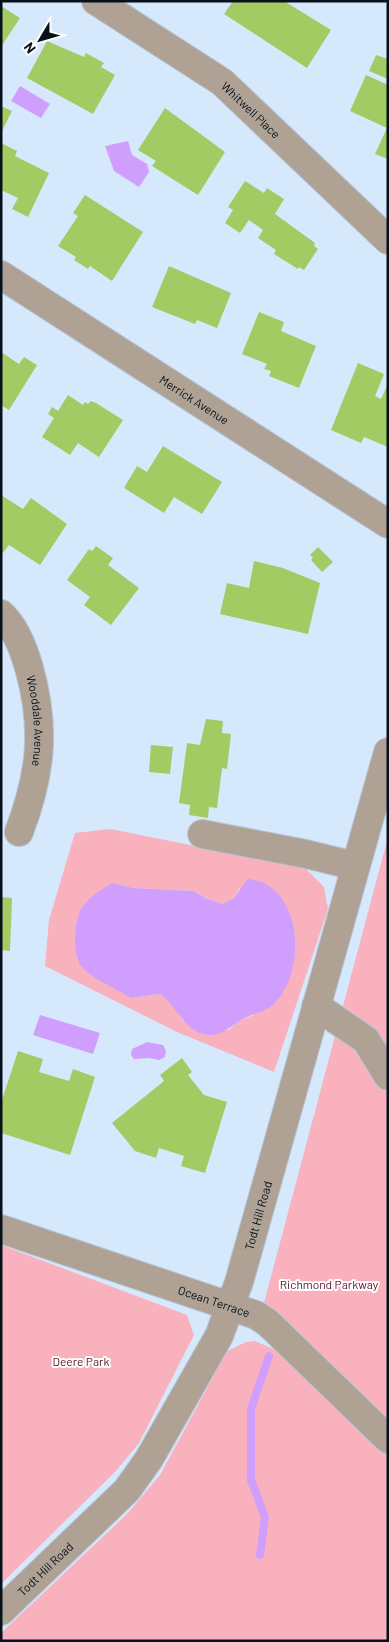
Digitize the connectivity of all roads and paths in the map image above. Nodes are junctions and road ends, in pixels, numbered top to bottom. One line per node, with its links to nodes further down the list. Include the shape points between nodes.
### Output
1 (96, 1): 2 (street, Whitwell Place, via 222,82)
2 (388, 240)
3 (1, 275): 4 (street, Merrick Avenue)
4 (388, 524)
5 (1, 614): 7 (street, Wooddale Avenue, via 25,654 37,695 41,735 38,771)
6 (388, 752): 9 (street, Todt Hill Road)
7 (20, 832)
8 (202, 834): 9 (street)
9 (355, 866): 10 (street, Todt Hill Road)
10 (316, 1006): 11 (street, via 366,1040); 13 (street, Todt Hill Road)
11 (388, 1076)
12 (1, 1229): 13 (street, Ocean Terrace)
13 (232, 1306): 14 (street, Ocean Terrace, via 268,1323); 15 (street, Todt Hill Road, via 195,1379 128,1490)
14 (388, 1439)
15 (1, 1611)

